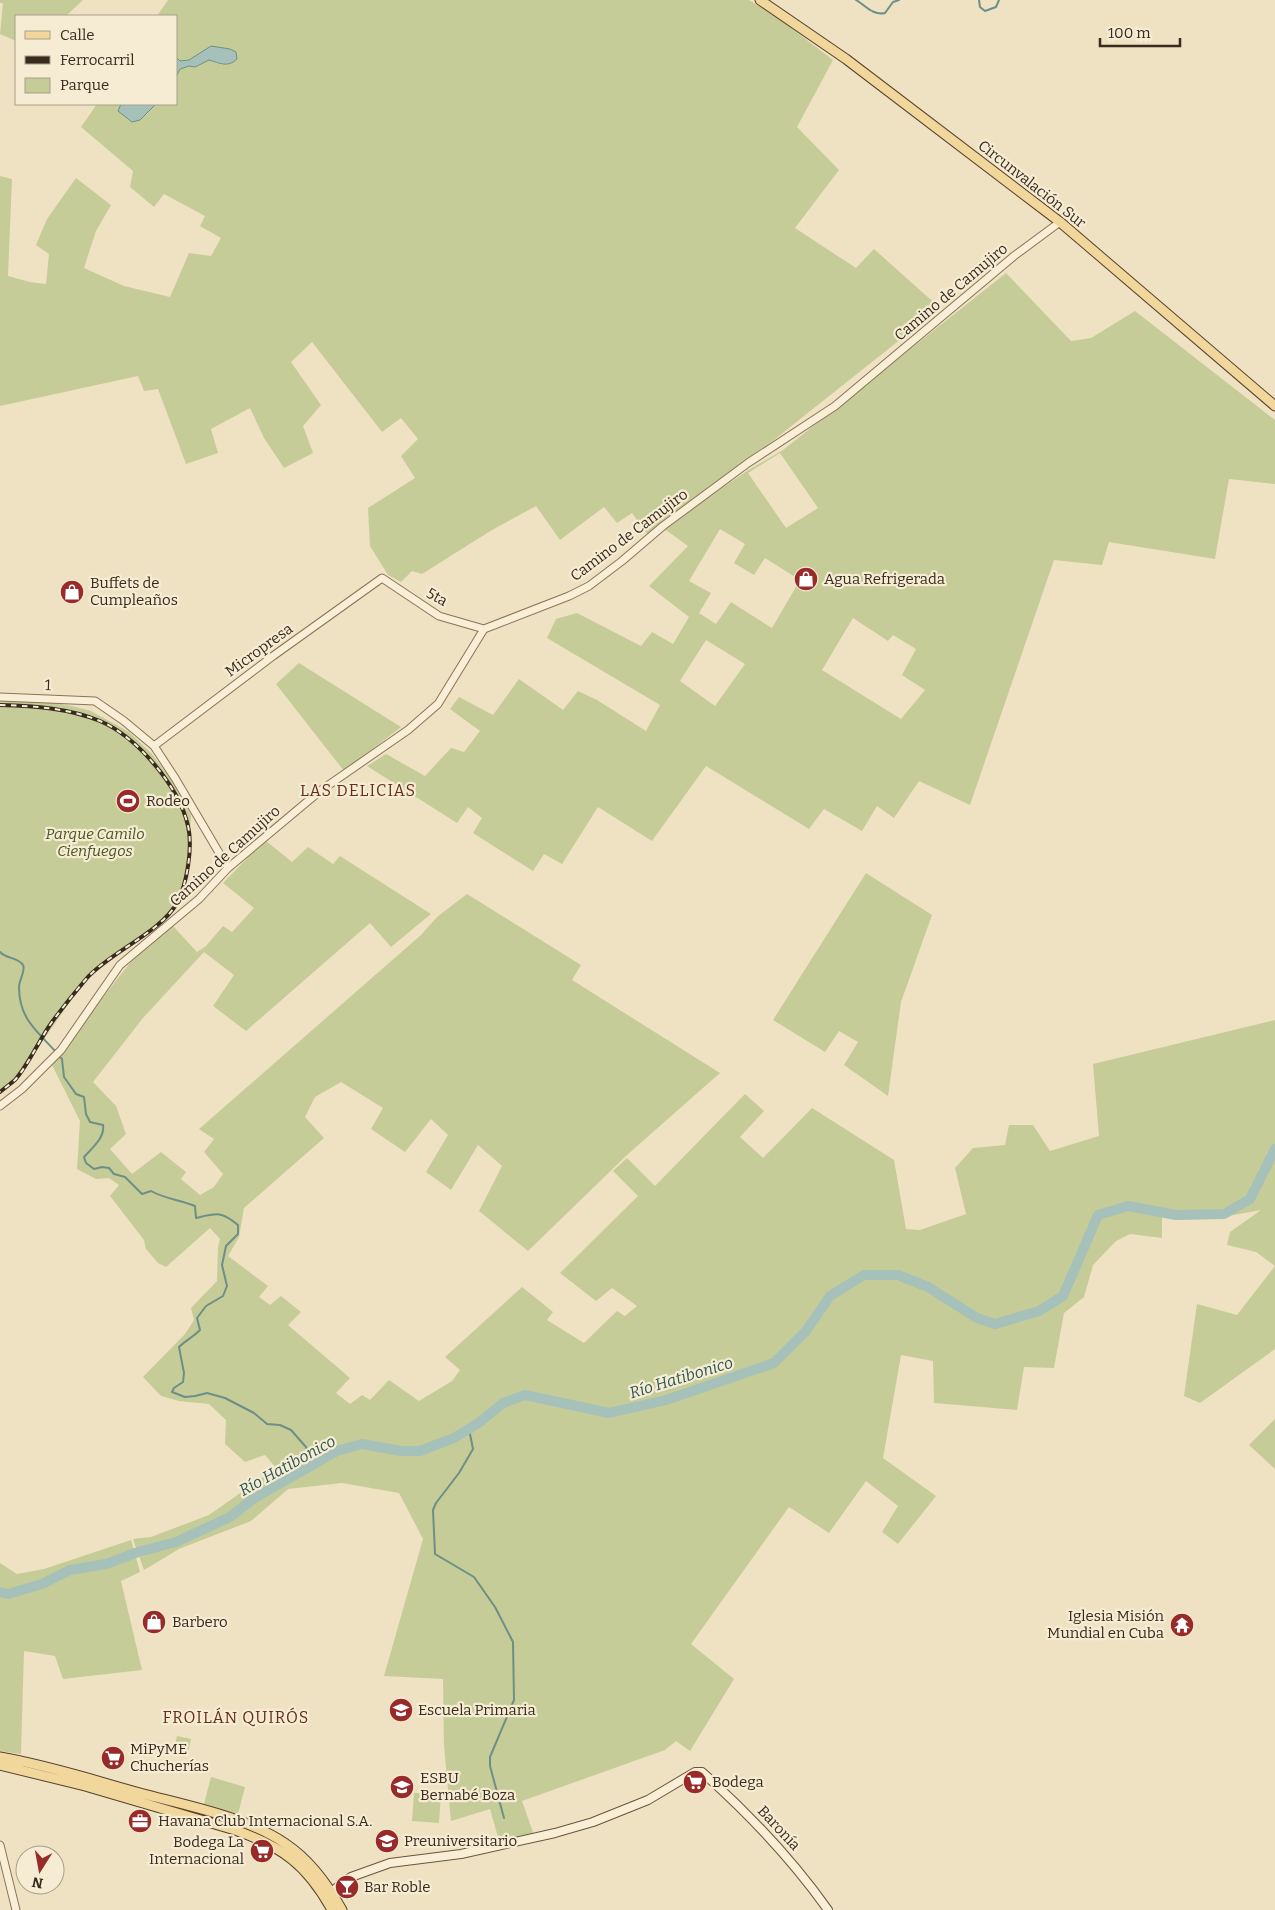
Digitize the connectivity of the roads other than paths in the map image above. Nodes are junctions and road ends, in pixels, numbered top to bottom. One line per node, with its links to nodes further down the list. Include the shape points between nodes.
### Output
1 (760, 0): 2 (main road, Circunvalación Sur, via 846,59)
2 (1060, 222): 3 (main road, Circunvalación Sur); 5 (street, Camino de Camujiro, via 1014,256 835,406 748,463 589,586)
3 (1275, 406)
4 (382, 578): 5 (street, 5ta, via 439,616); 7 (street, Micropresa)
5 (484, 628): 8 (street, Camino de Camujiro, via 438,704 426,716 320,791)
6 (0, 697): 7 (street, 1, via 95,701)
7 (154, 746): 8 (street)
8 (228, 868): 9 (street, Camino de Camujiro, via 199,899 120,965 61,1050)
9 (0, 1106)
10 (0, 1757): 13 (main road, via 197,1809 262,1830 287,1844 306,1860)
11 (0, 1765): 13 (main road, via 86,1786 259,1839 282,1850)
12 (0, 1845): 14 (street)
13 (328, 1894): 15 (main road); 16 (main road); 17 (main road, Baronía, via 351,1877 390,1863 461,1854 593,1822 648,1800 695,1772 702,1772 784,1853)
14 (16, 1910)
15 (332, 1910)
16 (342, 1910)
17 (828, 1910)

